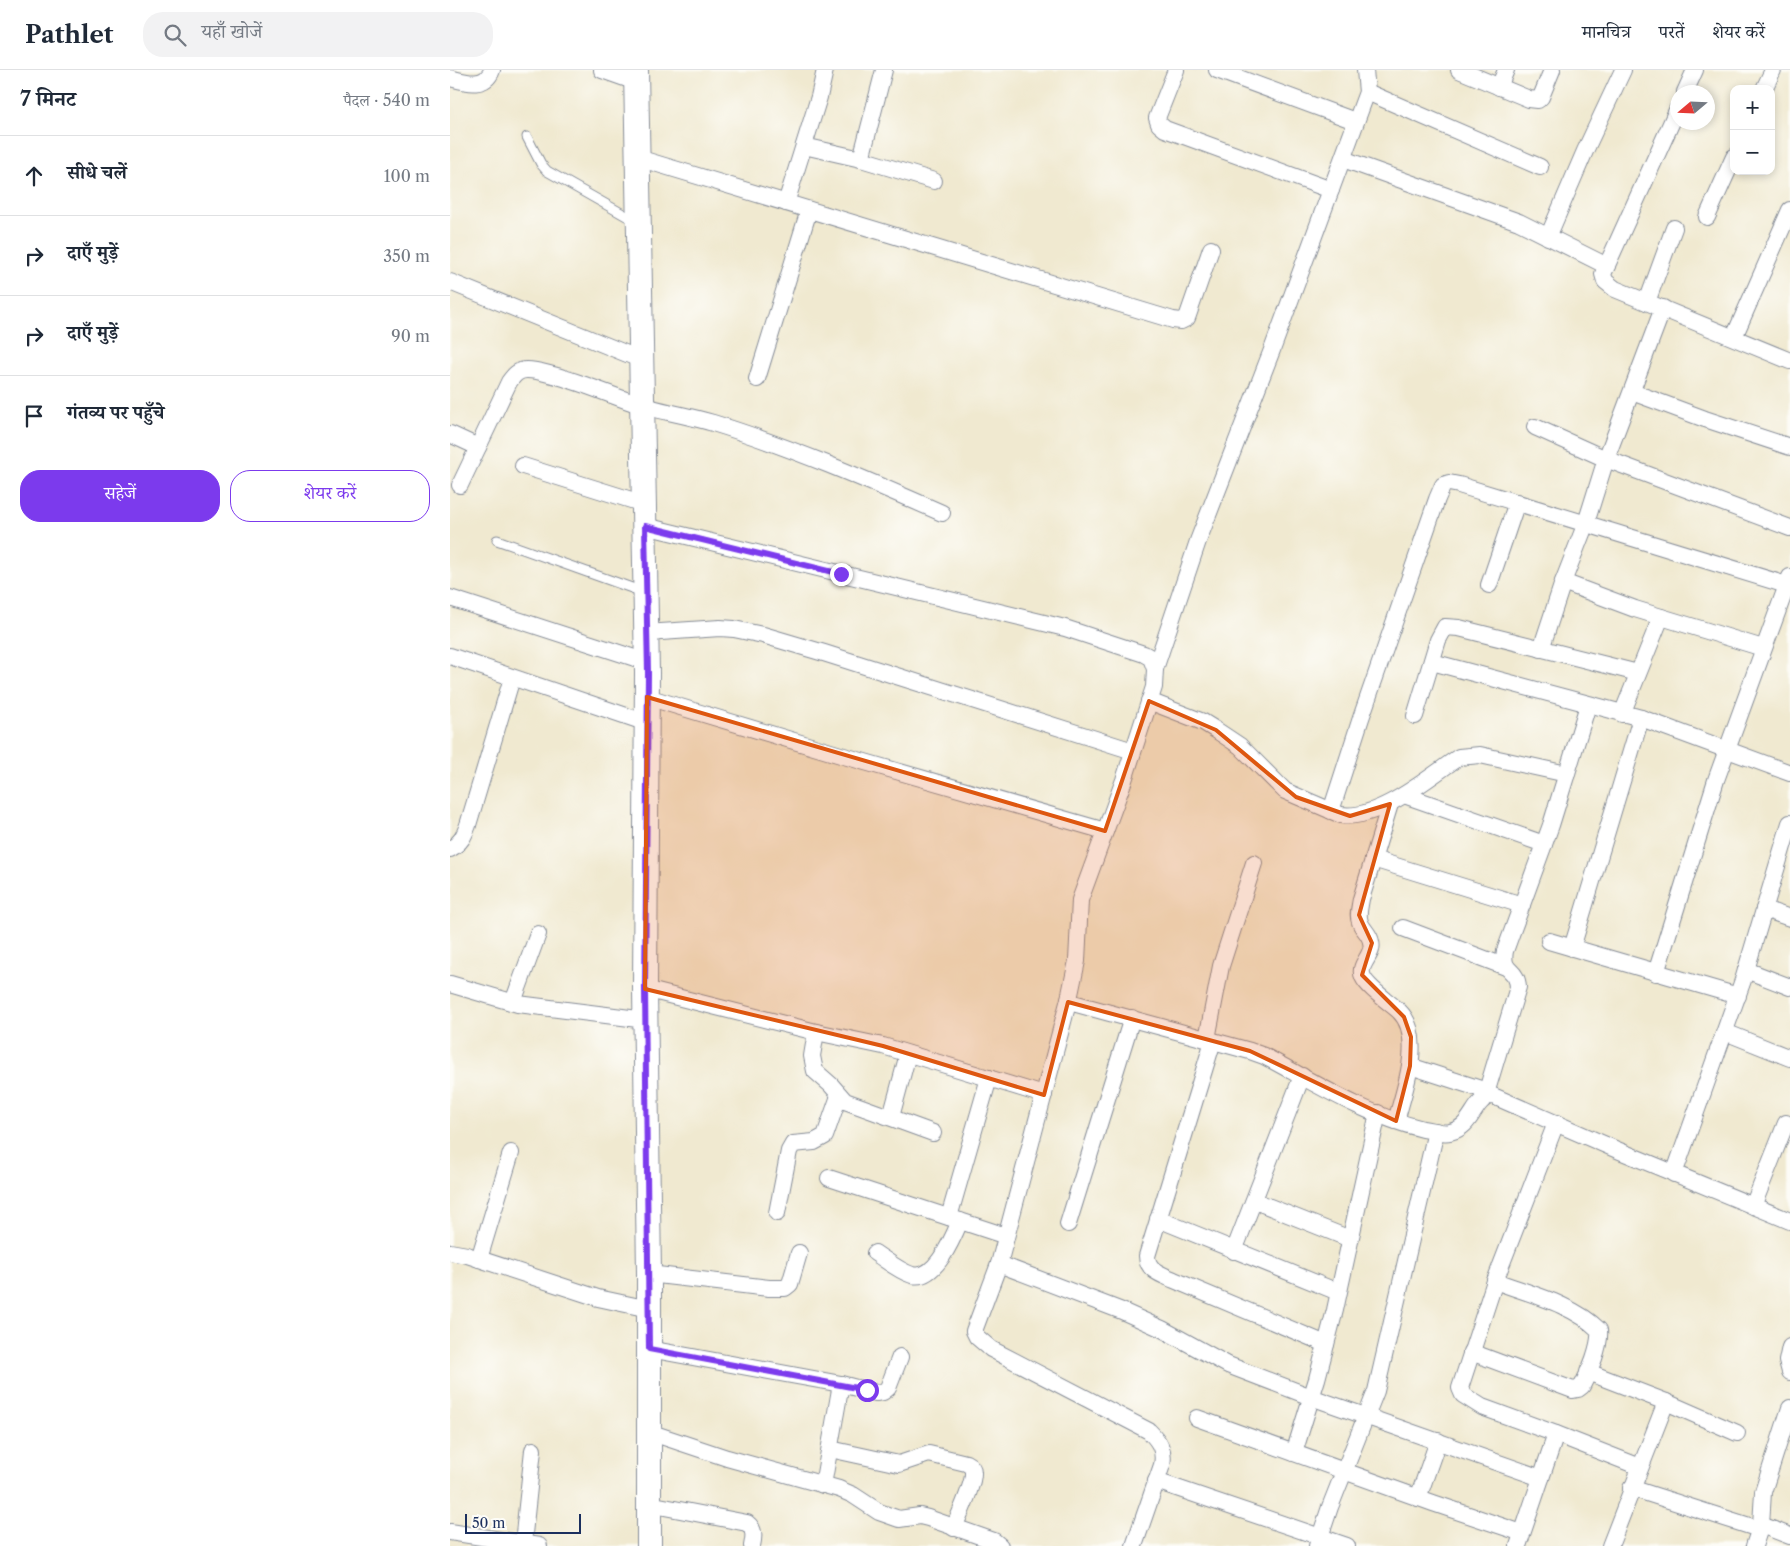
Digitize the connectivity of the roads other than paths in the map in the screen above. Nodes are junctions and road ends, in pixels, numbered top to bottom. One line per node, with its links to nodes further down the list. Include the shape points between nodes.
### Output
1 (492, 70): 14 (street, via 489,78 483,81 465,82)
2 (602, 70): 13 (street)
3 (825, 70): 22 (street)
4 (884, 70): 24 (street)
5 (1176, 70): 29 (street, via 1157,118 1159,124)
6 (1217, 70): 19 (street)
7 (1459, 70): 18 (street)
8 (1506, 70): 18 (street)
9 (1552, 70): 18 (street, via 1538,100)
10 (1623, 70): 36 (street)
11 (1695, 70): 16 (street)
12 (1773, 70): 17 (street)
13 (636, 76): 23 (street)
14 (450, 78)
15 (1368, 78): 19 (street); 26 (street)
16 (1688, 85)
17 (1766, 85)
18 (1499, 87)
19 (1355, 121): 25 (street)
20 (1670, 126): 38 (street)
21 (527, 137): 34 (lane, via 547,171)
22 (804, 146): 24 (street); 30 (street)
23 (638, 158): 30 (street); 34 (street)
24 (861, 159): 28 (street)
25 (1343, 159): 29 (street); 36 (street, via 1519,222)
26 (1540, 166)
27 (1730, 166): 33 (street)
28 (934, 181)
29 (1331, 190): 73 (street, via 1198,541)
30 (786, 203): 31 (street)
31 (809, 210): 37 (street, via 1181,321 1188,318 1192,309); 45 (street)
32 (1790, 210): 42 (street)
33 (1707, 217)
34 (639, 223): 43 (street)
35 (1674, 228): 40 (street)
36 (1548, 237): 38 (street)
37 (1211, 249)
38 (1607, 266): 40 (street, via 1604,274 1609,285)
39 (450, 282): 43 (street)
40 (1647, 302): 41 (street)
41 (1662, 308): 42 (street); 46 (street)
42 (1734, 337): 44 (street)
43 (642, 360): 47 (street)
44 (1790, 361)
45 (757, 379)
46 (1632, 392): 50 (street); 52 (street)
47 (642, 405): 51 (street, via 564,378 538,371 520,371 509,382); 56 (street, via 712,423 771,443); 57 (street)
48 (1535, 427): 52 (street)
49 (450, 434): 51 (street)
50 (1790, 447)
51 (478, 448): 54 (street)
52 (1606, 459): 58 (street); 59 (street)
53 (523, 466): 57 (street)
54 (460, 485)
55 (1517, 502): 58 (street); 63 (street); 89 (street, via 1459,485 1443,485)
56 (942, 514)
57 (644, 515): 64 (street); 73 (street, via 1065,628 1144,654 1151,658)
58 (1586, 523): 61 (street); 62 (street)
59 (1790, 528)
60 (497, 540): 64 (lane)
61 (1563, 582): 66 (street); 69 (street)
62 (1789, 583): 68 (street)
63 (1489, 585)
64 (646, 593): 67 (street)
65 (450, 598): 71 (street)
66 (1661, 617): 68 (street); 74 (street)
67 (646, 632): 71 (street); 84 (street, via 720,628 763,635)
68 (1763, 648): 83 (street)
69 (1540, 649): 72 (street, via 1445,627); 74 (street)
70 (450, 656): 75 (street)
71 (647, 662): 76 (street)
72 (1432, 662): 78 (street); 80 (street)
73 (1155, 670): 77 (street)
74 (1638, 673): 79 (street)
75 (512, 678): 82 (street); 93 (street, via 468,825 463,838)
76 (647, 697): 82 (street); 91 (street)
77 (1150, 701): 84 (street); 89 (street, via 1203,722 1240,746 1285,791)
78 (1588, 705): 79 (street); 86 (street)
79 (1622, 714): 81 (street)
80 (1415, 716)
81 (1641, 718): 83 (street); 102 (street)
82 (647, 723): 108 (street)
83 (1726, 750): 85 (street); 105 (street)
84 (1133, 752): 91 (street)
85 (1790, 772)
86 (1566, 774): 87 (street, via 1480,754 1468,755 1460,757); 92 (street)
87 (1404, 795): 88 (street); 92 (street)
88 (1390, 804): 89 (street, via 1350,816); 94 (street)
89 (1331, 811)
90 (1790, 823): 97 (street)
91 (1104, 831): 110 (street, via 1080,900 1077,961)
92 (1544, 844): 96 (street)
93 (450, 849)
94 (1373, 859): 96 (street); 119 (street, via 1359,915 1372,943 1362,975 1404,1017 1411,1037)
95 (1254, 863): 116 (street, via 1222,966)
96 (1522, 905): 103 (street, via 1505,951)
97 (1764, 909): 98 (street); 104 (street)
98 (1790, 918)
99 (1403, 928): 103 (street)
100 (538, 934): 111 (street)
101 (1549, 941): 102 (street)
102 (1572, 948): 105 (street)
103 (1506, 967): 122 (street, via 1518,979 1518,987)
104 (1746, 970): 107 (street); 109 (street)
105 (1656, 972): 109 (street)
106 (450, 984): 111 (street)
107 (1790, 987)
108 (645, 989): 113 (street); 114 (street)
109 (1738, 996): 115 (street)
110 (1069, 999): 112 (street, via 1073,1003); 123 (street)
111 (513, 1002): 113 (street)
112 (1132, 1018): 116 (street); 141 (street)
113 (646, 1020): 150 (street)
114 (816, 1032): 117 (street); 124 (street, via 812,1056 814,1071)
115 (1724, 1032): 118 (street); 133 (street)
116 (1210, 1040): 120 (street, via 1264,1056); 139 (street)
117 (908, 1054): 121 (street); 126 (street)
118 (1790, 1058)
119 (1410, 1066): 122 (street); 127 (street)
120 (1302, 1076): 125 (street); 135 (street)
121 (989, 1078): 123 (street); 138 (street)
122 (1486, 1094): 128 (street); 130 (street, via 1468,1122 1459,1129)
123 (1044, 1095): 142 (street)
124 (839, 1096): 126 (street); 137 (street, via 825,1136 814,1142 793,1144 789,1151)
125 (1378, 1113): 127 (street); 143 (street)
126 (891, 1117): 131 (street)
127 (1396, 1121): 130 (street)
128 (1556, 1123): 133 (street); 151 (street)
129 (1786, 1123): 136 (street)
130 (1436, 1132): 165 (street, via 1376,1391)
131 (933, 1133)
132 (510, 1153): 148 (street)
133 (1674, 1174): 136 (street)
134 (828, 1178): 138 (street)
135 (1255, 1200): 143 (street); 144 (street)
136 (1753, 1206): 140 (street)
137 (777, 1213)
138 (955, 1219): 142 (street); 147 (street, via 952,1238 934,1267 924,1275 913,1275)
139 (1158, 1219): 144 (street); 154 (street, via 1147,1256 1156,1272)
140 (1790, 1221)
141 (1068, 1224)
142 (1006, 1236): 149 (street)
143 (1350, 1239): 152 (street)
144 (1234, 1251): 152 (street)
145 (450, 1252): 148 (street)
146 (799, 1252): 150 (street, via 790,1284 785,1288)
147 (875, 1253)
148 (479, 1260): 153 (street, via 598,1298)
149 (998, 1264): 162 (street, via 1122,1311 1228,1365); 177 (street, via 974,1331 976,1337 991,1349 1149,1431 1162,1450 1162,1465)
150 (650, 1274): 153 (street)
151 (1495, 1281): 157 (street); 159 (street, via 1557,1304 1596,1327 1600,1336)
152 (1338, 1292): 154 (street)
153 (649, 1309): 156 (street)
154 (1326, 1344): 162 (street)
155 (1790, 1347): 160 (street, via 1787,1361)
156 (649, 1349): 161 (street); 167 (street)
157 (1471, 1352): 159 (street, via 1573,1390 1582,1386); 169 (street, via 1460,1388 1463,1395 1482,1407)
158 (900, 1358): 161 (street, via 888,1388 883,1392)
159 (1588, 1372): 163 (street)
160 (1790, 1372)
161 (841, 1384): 171 (street)
162 (1311, 1397): 165 (street); 173 (street)
163 (1666, 1402): 168 (street); 174 (street)
164 (1790, 1408): 182 (street, via 1763,1492)
165 (1367, 1416): 170 (street); 175 (street)
166 (1197, 1418): 173 (street)
167 (649, 1432): 178 (street); 181 (street)
168 (1737, 1433)
169 (1556, 1434): 174 (street); 176 (street)
170 (1438, 1441): 176 (street); 180 (street)
171 (830, 1449): 178 (street); 183 (street, via 899,1464 929,1454 971,1466 972,1481)
172 (533, 1450): 188 (street)
173 (1294, 1453): 175 (street)
174 (1640, 1467): 179 (street)
175 (1345, 1471): 180 (street); 187 (street)
176 (1541, 1478): 186 (street)
177 (1156, 1481): 187 (street); 192 (street)
178 (823, 1485): 183 (street, via 852,1495 889,1516 899,1519 920,1516)
179 (1631, 1488): 182 (street); 194 (street)
180 (1418, 1498): 186 (street)
181 (649, 1504): 189 (street); 190 (street, via 747,1523 754,1533)
182 (1760, 1527): 185 (street); 195 (street)
183 (954, 1528): 191 (street)
184 (450, 1532): 188 (street)
185 (1790, 1536)
186 (1520, 1540)
187 (1318, 1542): 193 (street)
188 (531, 1545)
189 (649, 1546)
190 (752, 1546)
191 (1000, 1546)
192 (1134, 1546)
193 (1347, 1546)
194 (1610, 1546)
195 (1754, 1546)

